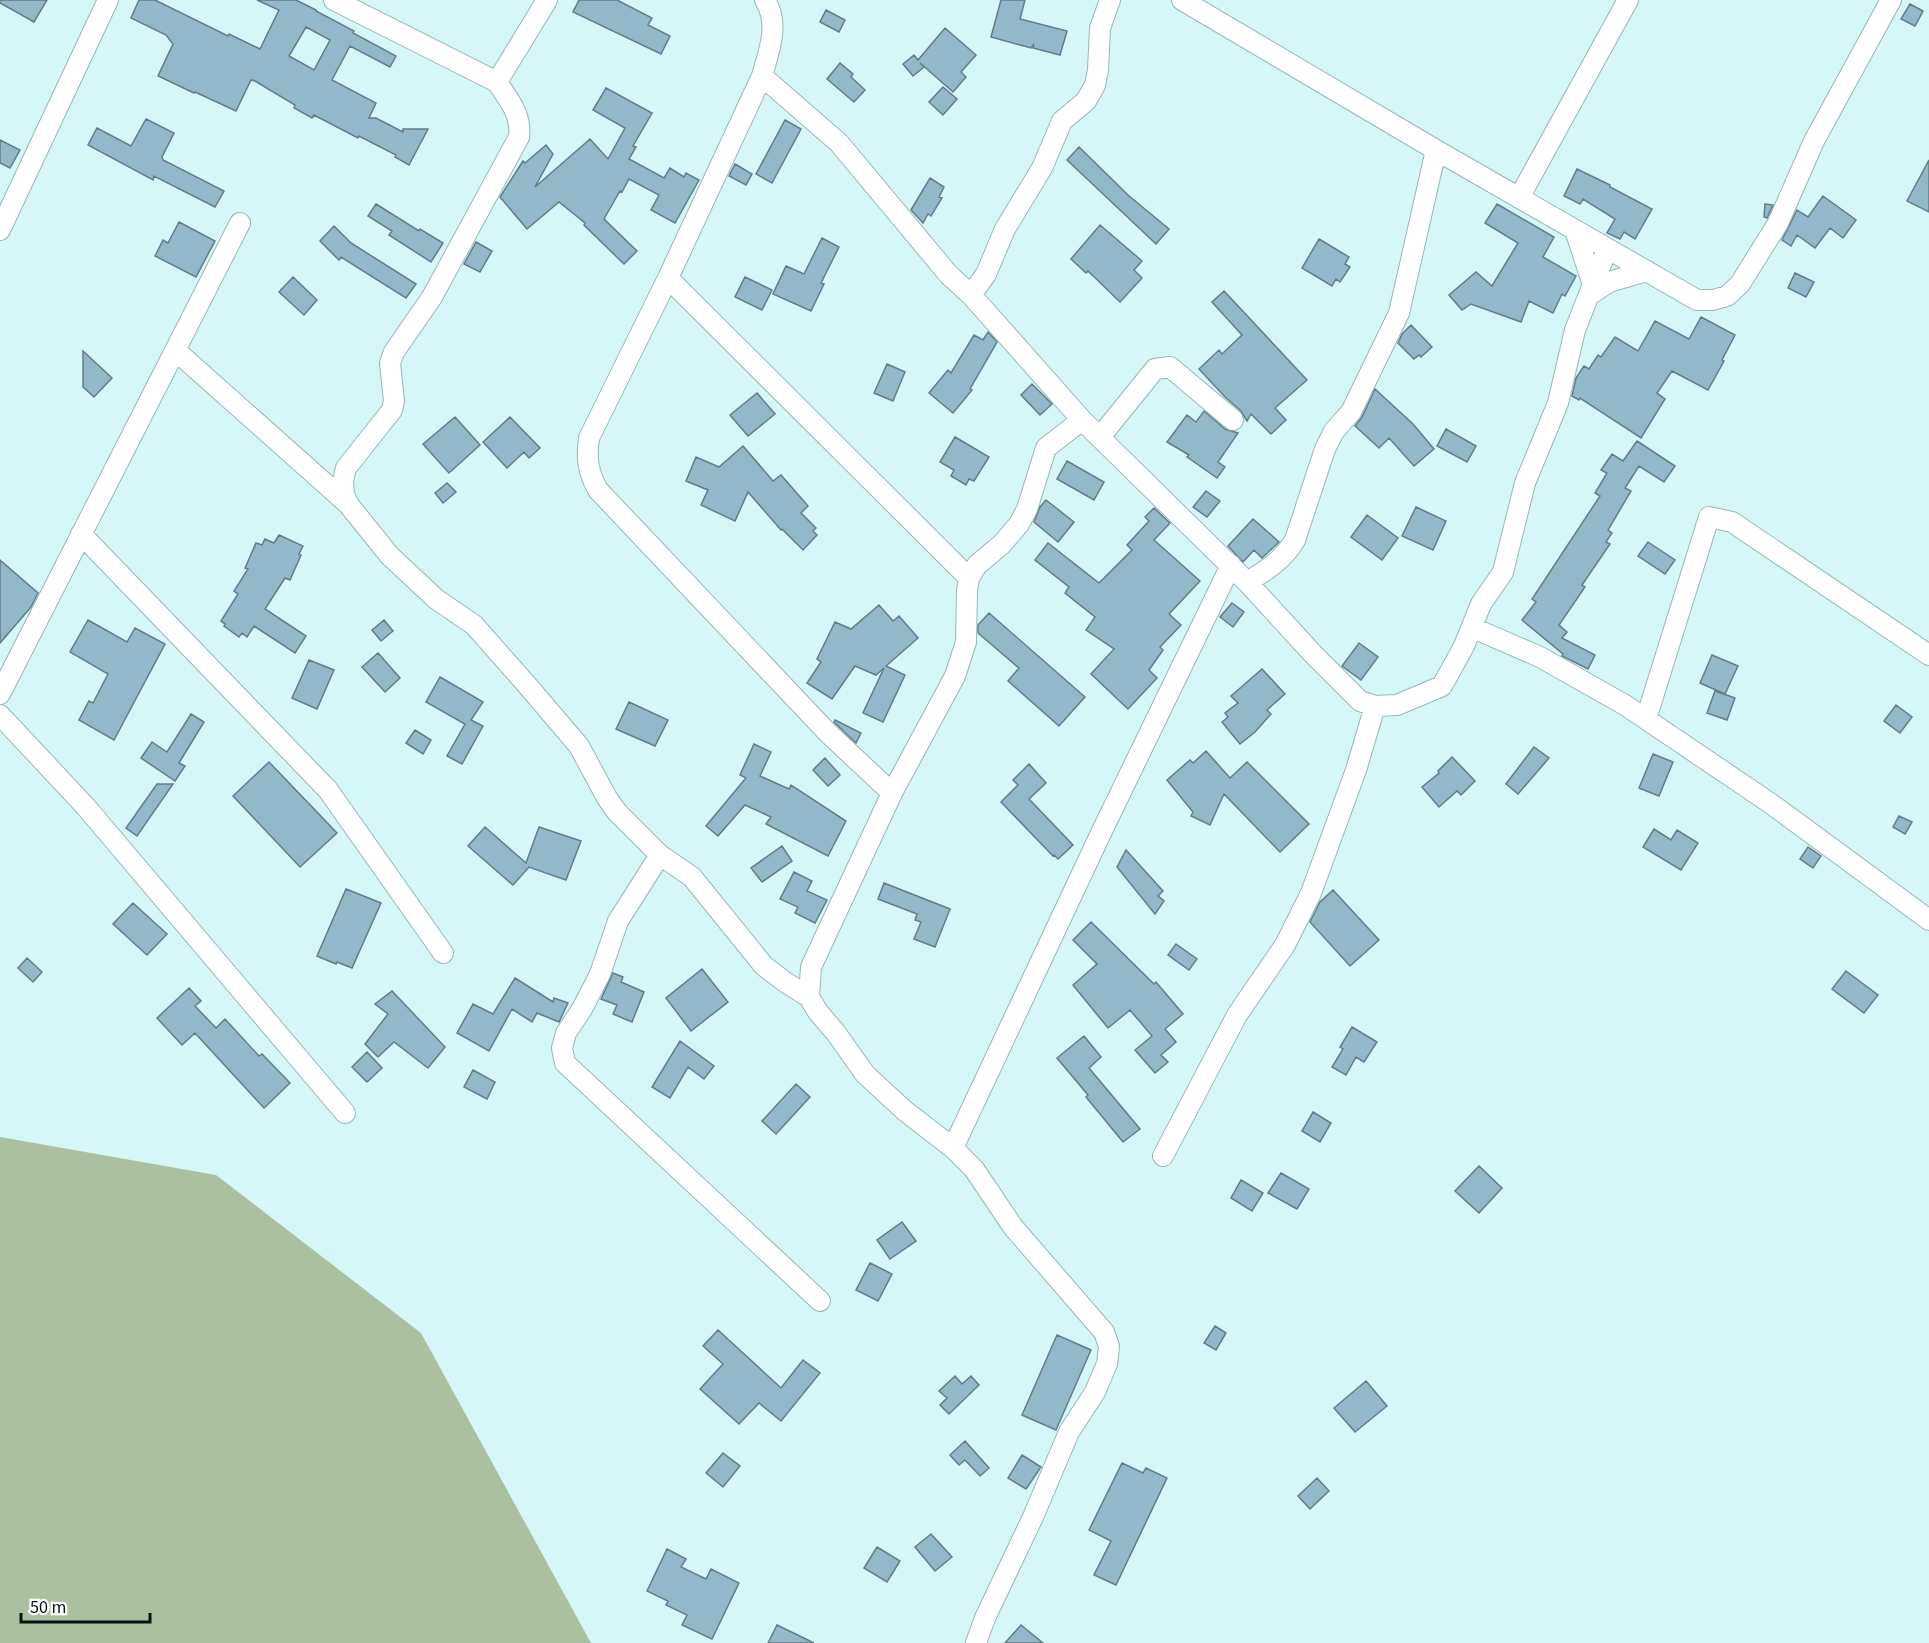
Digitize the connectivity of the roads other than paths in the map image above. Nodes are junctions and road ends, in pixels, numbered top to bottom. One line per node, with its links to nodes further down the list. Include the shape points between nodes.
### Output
1 (108, 0): 14 (street)
2 (334, 0): 10 (street)
3 (547, 0): 10 (street)
4 (765, 0): 9 (street, via 773,24)
5 (1110, 0): 20 (street, via 1100,28 1095,85 1086,100 1062,121 1042,168)
6 (1182, 0): 11 (street)
7 (1629, 0): 12 (street)
8 (1891, 0): 17 (street, via 1814,141 1778,224 1740,284 1727,296 1697,300)
9 (762, 76): 18 (street); 20 (street, via 838,143 949,275)
10 (497, 82): 25 (street, via 518,115 519,137 432,297 394,352 390,363 392,411 346,468 343,481)
11 (1436, 150): 12 (street); 29 (street, via 1399,313 1351,412 1325,449 1295,540 1276,564)
12 (1519, 198): 15 (street)
13 (240, 224): 21 (street)
14 (0, 230)
15 (1575, 230): 16 (street); 19 (street)
16 (1607, 249): 17 (street); 19 (street)
17 (1647, 271): 19 (street)
18 (668, 278): 28 (street); 36 (street, via 589,438 586,459 591,477 598,490 828,733)
19 (1591, 290): 30 (street, via 1575,330 1558,403 1525,483 1503,572 1481,604)
20 (971, 295): 22 (street)
21 (175, 350): 25 (street); 26 (street)
22 (1082, 420): 24 (street); 28 (street, via 1046,448 1019,524)
23 (1233, 420): 24 (street, via 1170,367 1163,367 1155,369)
24 (1100, 437): 27 (street)
25 (348, 504): 37 (street, via 390,556 436,599 474,625 579,746 617,812)
26 (81, 534): 32 (street); 39 (street, via 328,790)
27 (1231, 566): 29 (street); 42 (street, via 1101,832)
28 (969, 578): 36 (street, via 966,642 956,676)
29 (1247, 582): 33 (street, via 1360,701)
30 (1473, 627): 33 (street, via 1442,686 1397,705); 35 (street, via 1540,657)
31 (1929, 655): 35 (street, via 1732,522 1710,518)
32 (0, 694)
33 (1375, 706): 43 (street, via 1311,893 1285,945 1237,1015)
34 (0, 715): 41 (street, via 86,807)
35 (1646, 719): 38 (street, via 1770,803)
36 (892, 793): 40 (street, via 811,968)
37 (660, 855): 40 (street, via 692,877 765,966); 44 (street, via 618,921 600,974 566,1033 562,1048 566,1063)
38 (1929, 920)
39 (442, 953)
40 (809, 997): 42 (street, via 865,1074)
41 (345, 1113)
42 (954, 1148): 45 (street, via 974,1169 1013,1227 1104,1332 1109,1346 1107,1364 1095,1392 1069,1432)
43 (1162, 1156)
44 (820, 1301)
45 (976, 1643)

